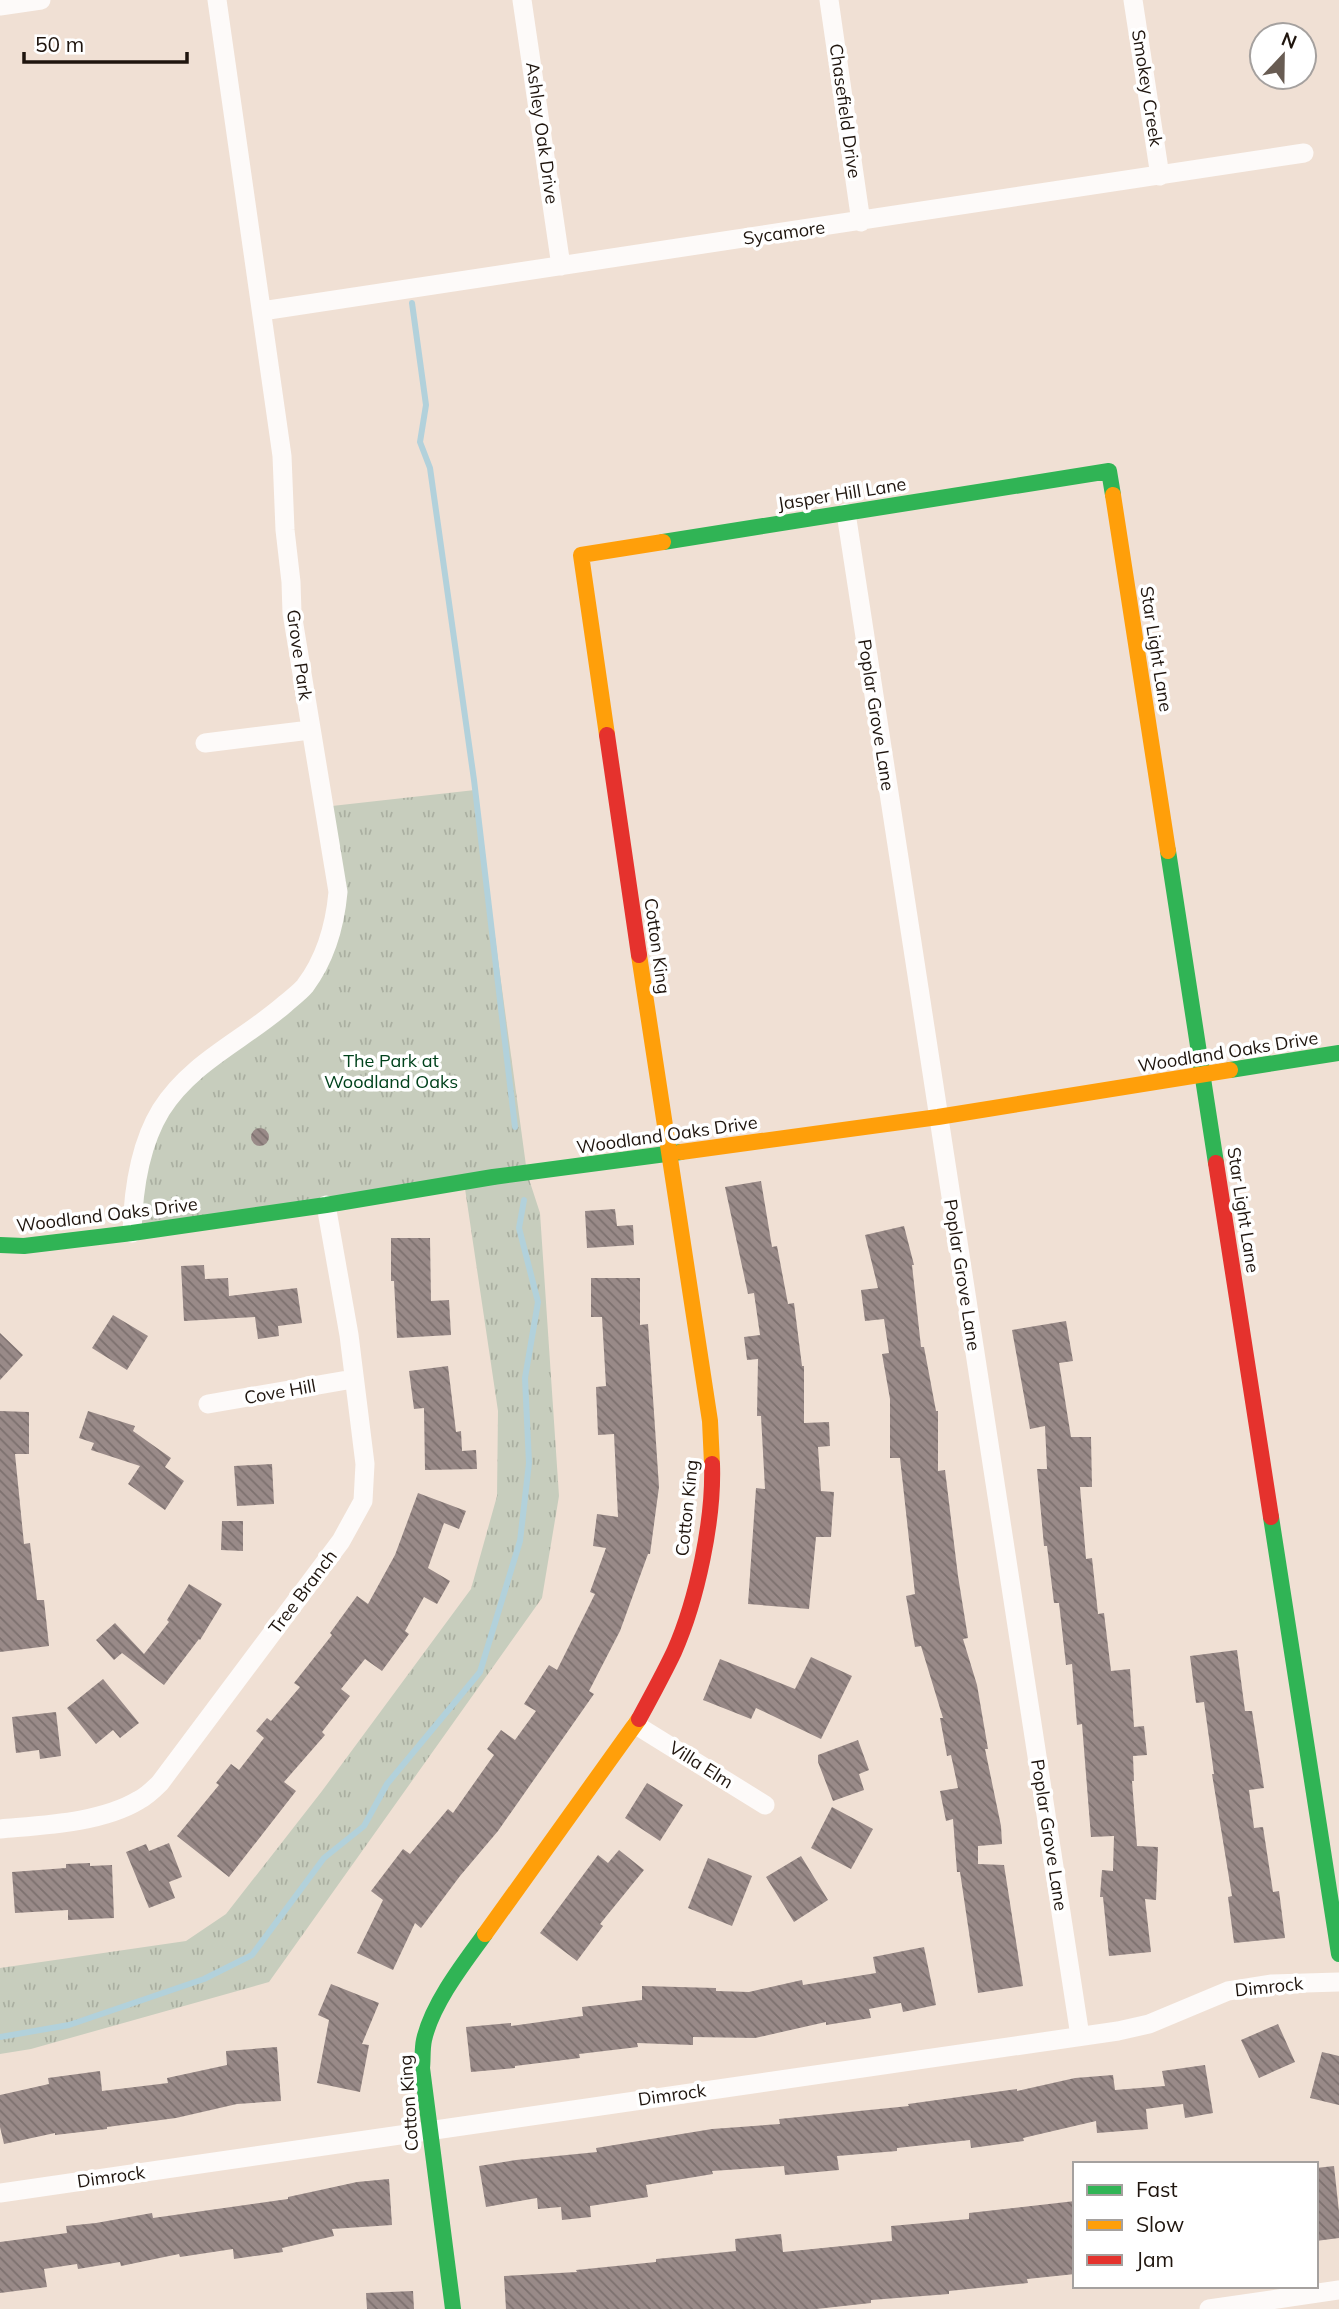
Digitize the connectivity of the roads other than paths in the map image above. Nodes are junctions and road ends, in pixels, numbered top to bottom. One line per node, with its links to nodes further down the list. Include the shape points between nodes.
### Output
1 (41, 0): 6 (street)
2 (217, 0): 11 (street, Grove Park)
3 (522, 0): 10 (street, Ashley Oak Drive)
4 (829, 0): 9 (street, Chasefield Drive)
5 (1133, 0): 8 (street, Smokey Creek)
6 (0, 6)
7 (1304, 153): 8 (street, Sycamore)
8 (1160, 176): 9 (street, Sycamore)
9 (861, 222): 10 (street, Sycamore)
10 (561, 266): 11 (street, Sycamore)
11 (262, 311): 15 (street, Grove Park, via 282,456 292,613)
12 (1109, 471): 13 (street, Jasper Hill Lane); 18 (street, Star Light Lane)
13 (846, 513): 14 (street, Jasper Hill Lane); 19 (street, Poplar Grove Lane)
14 (581, 555): 20 (street, Cotton King)
15 (310, 730): 16 (street); 22 (street, Grove Park, via 338,892 328,943 304,987 274,1014 199,1066 160,1111 142,1155)
16 (205, 743)
17 (1339, 1053): 18 (street, Woodland Oaks Drive)
18 (1203, 1076): 19 (street, Woodland Oaks Drive); 29 (street, Star Light Lane)
19 (938, 1117): 20 (street, Woodland Oaks Drive); 31 (street, Poplar Grove Lane)
20 (668, 1155): 21 (street, Woodland Oaks Drive); 26 (street, Cotton King, via 710,1421 712,1477 693,1597 674,1651)
21 (326, 1205): 22 (street, Woodland Oaks Drive); 24 (street, Tree Branch)
22 (132, 1233): 23 (street, Woodland Oaks Drive)
23 (0, 1245)
24 (353, 1379): 25 (street, Cove Hill); 28 (street, Tree Branch, via 365,1464 363,1501 341,1541 160,1783 115,1811 66,1823)
25 (208, 1404)
26 (636, 1725): 27 (street, Villa Elm); 32 (street, Cotton King, via 438,2006 424,2040 422,2068)
27 (765, 1805)
28 (0, 1829)
29 (1339, 1954)
30 (1339, 1982): 31 (street, Dimrock, via 1228,1991 1149,2024)
31 (1080, 2036): 32 (street, Dimrock)
32 (429, 2130): 33 (street, Dimrock); 35 (street, Cotton King)
33 (0, 2193)
34 (1339, 2290): 36 (street)
35 (453, 2309)
36 (1209, 2309)

